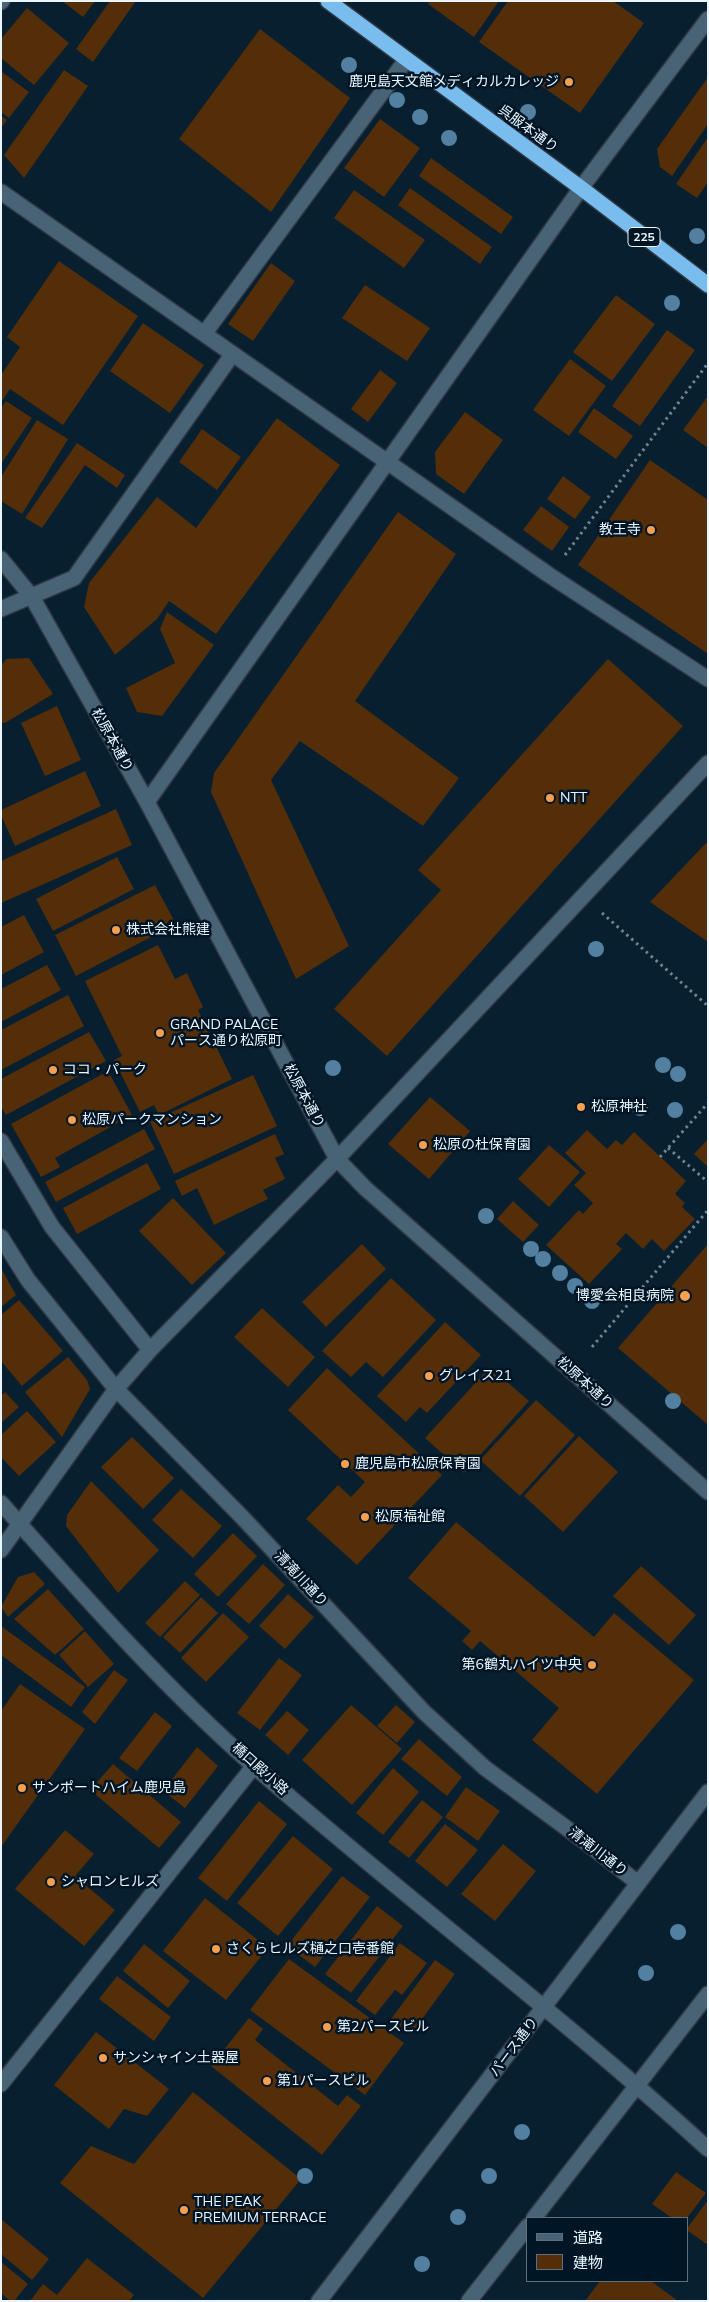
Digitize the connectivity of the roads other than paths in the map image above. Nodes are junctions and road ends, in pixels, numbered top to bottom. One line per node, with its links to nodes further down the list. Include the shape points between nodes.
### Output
1 (328, 1): 3 (highway, 呉服本通り / 225)
2 (708, 19): 4 (street)
3 (406, 60): 4 (highway, 呉服本通り / 225); 7 (street)
4 (581, 188): 6 (highway, 呉服本通り / 225); 9 (street)
5 (1, 192): 7 (street)
6 (708, 285)
7 (204, 334): 8 (street)
8 (232, 354): 9 (street); 11 (street, via 74,578)
9 (388, 464): 13 (street); 15 (street)
10 (1, 559): 11 (street, 松原本通り)
11 (32, 596): 12 (street); 15 (street, 松原本通り)
12 (1, 609)
13 (708, 680)
14 (708, 763): 17 (street)
15 (147, 802): 17 (street, 松原本通り)
16 (1, 1141): 19 (street, via 52,1226)
17 (337, 1159): 19 (street); 21 (street, 松原本通り, via 365,1188)
18 (1, 1237): 20 (street, 清滝川通り, via 28,1280)
19 (150, 1350): 20 (street)
20 (116, 1389): 23 (street); 27 (street, 清滝川通り, via 244,1518 424,1712 485,1768)
21 (708, 1492)
22 (1, 1503): 23 (street, 橋口殿小路)
23 (19, 1524): 24 (street); 25 (street, 橋口殿小路, via 148,1665)
24 (1, 1550)
25 (254, 1766): 29 (street, 橋口殿小路); 30 (street)
26 (708, 1792): 27 (street, パース通り)
27 (638, 1883): 29 (street, パース通り)
28 (708, 1994): 31 (street)
29 (544, 2008): 31 (street, 橋口殿小路); 35 (street, パース通り)
30 (1, 2084)
31 (635, 2086): 32 (street, 橋口殿小路); 33 (street)
32 (708, 2149)
33 (535, 2217)
34 (526, 2229): 36 (street)
35 (319, 2301)
36 (469, 2301)

